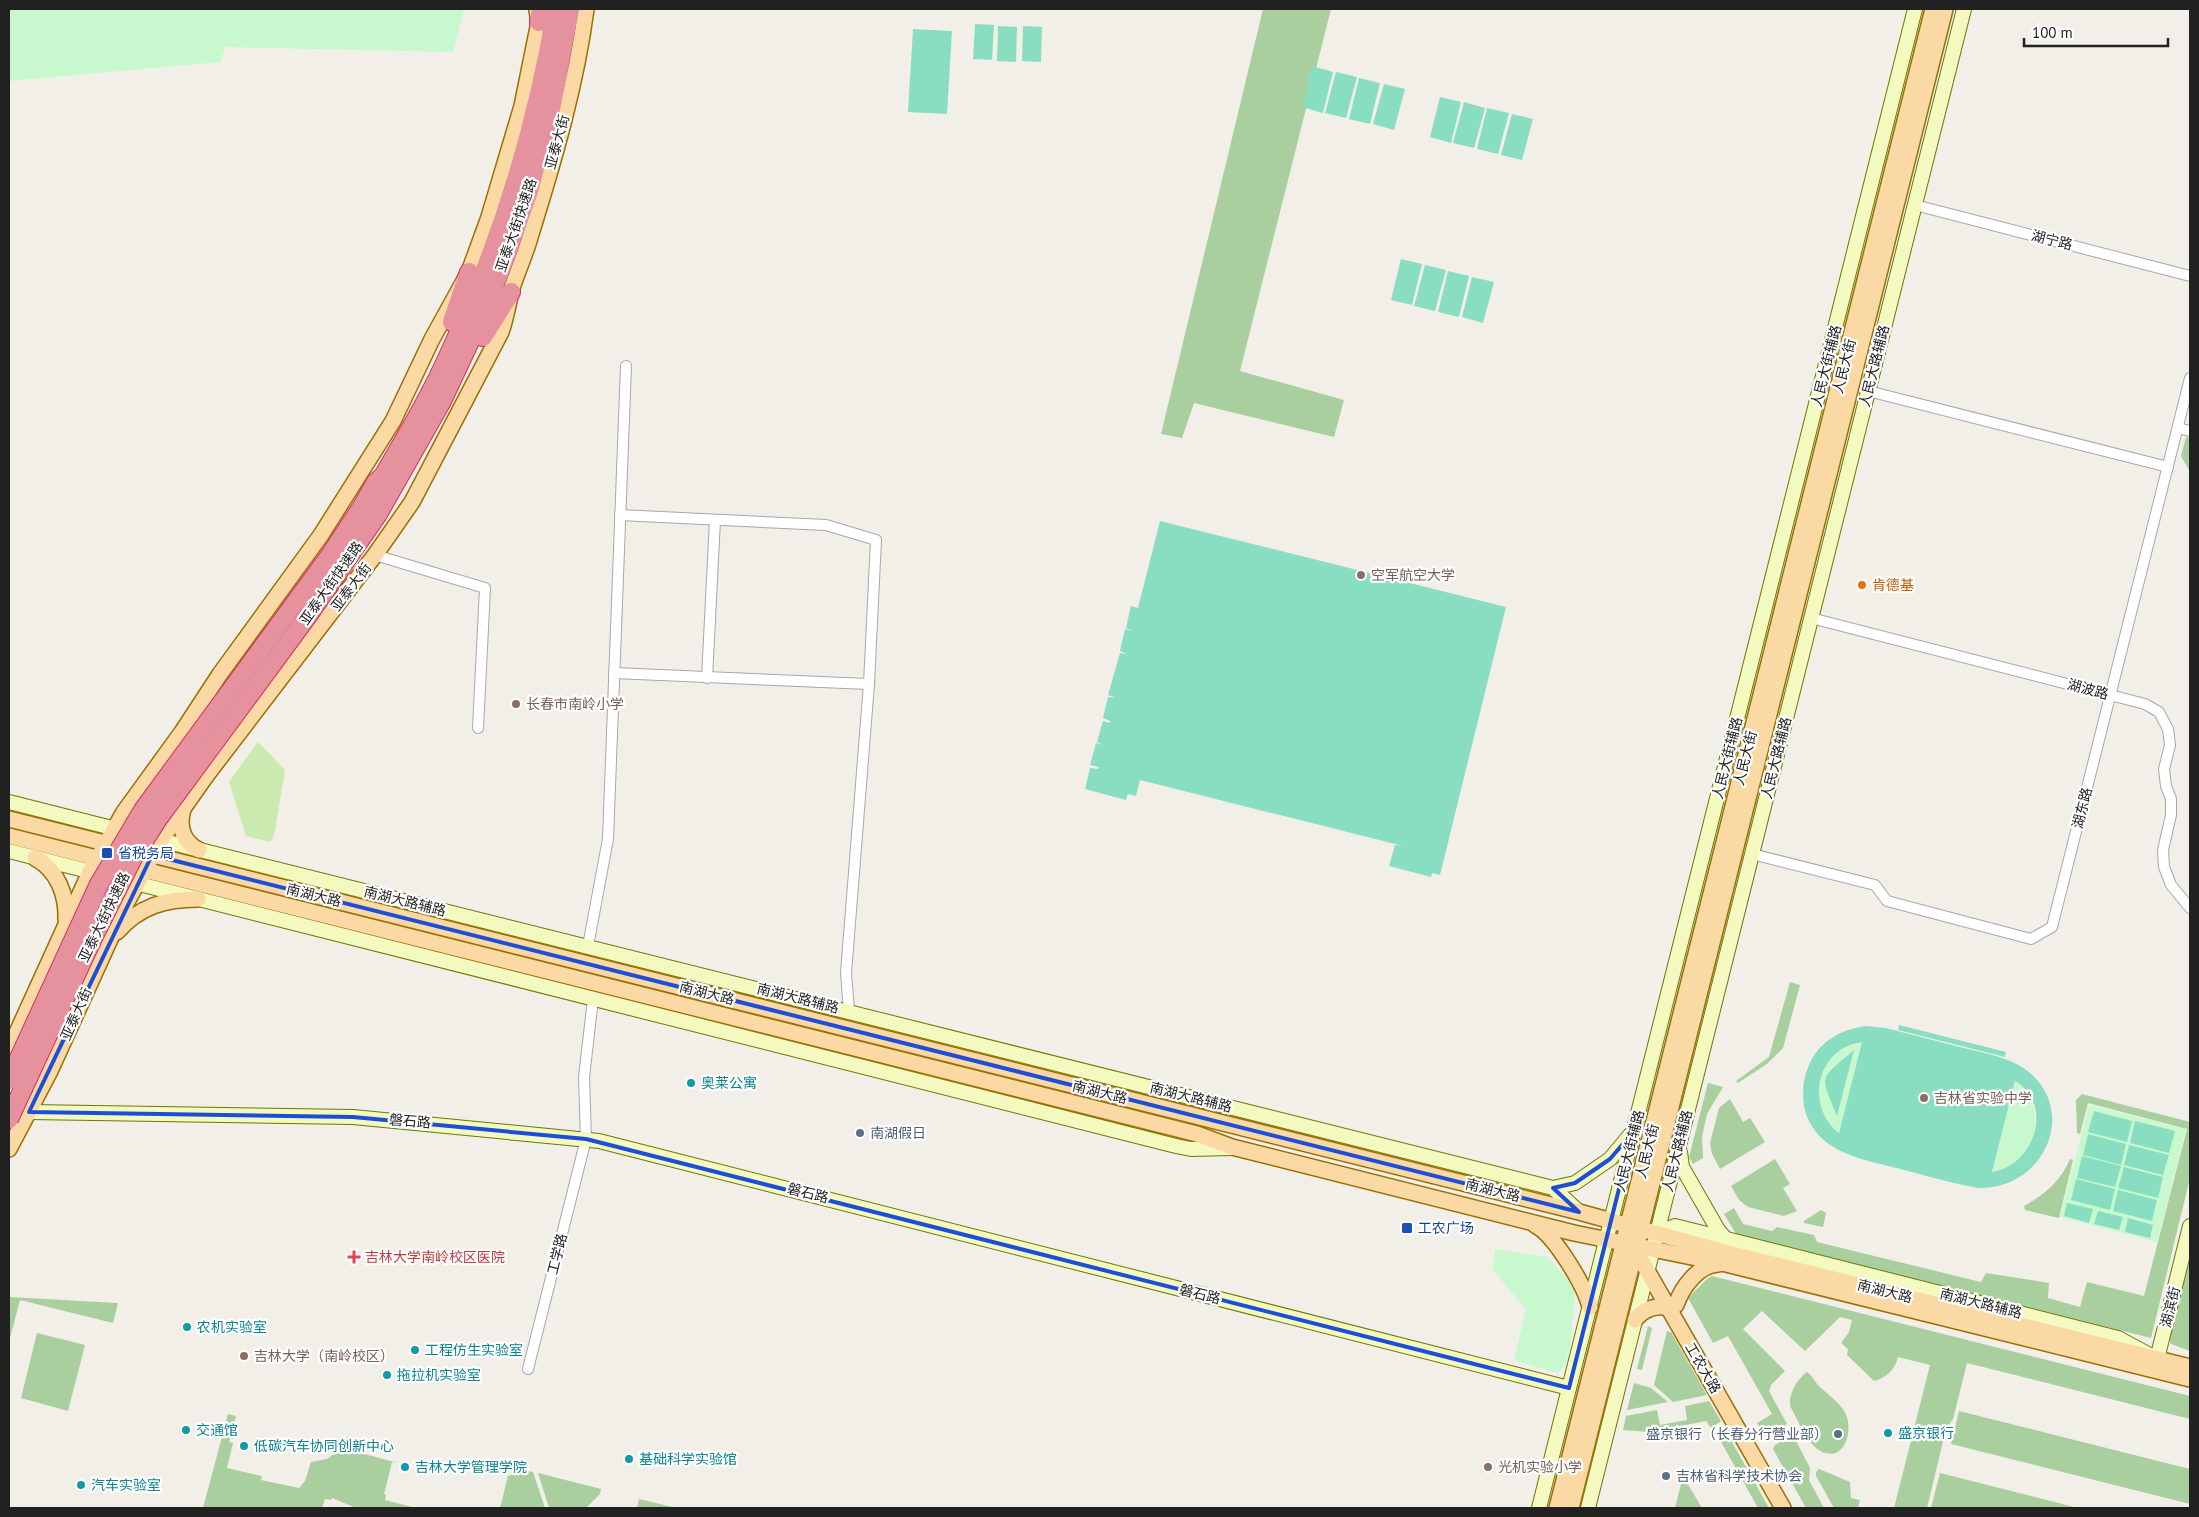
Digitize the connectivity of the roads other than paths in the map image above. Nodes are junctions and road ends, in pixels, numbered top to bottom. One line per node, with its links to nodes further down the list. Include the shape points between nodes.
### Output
1 (556, 9): 19 (highway, 亚泰大街快速路, via 530,131 513,193 489,260 450,354 408,433 383,476)
2 (570, 9): 20 (highway, 亚泰大街快速路, via 549,117 504,260 454,378)
3 (586, 9): 12 (main road, 亚泰大街, via 573,83 557,144)
4 (1915, 9): 56 (street, 人民大街辅路)
5 (1934, 9): 66 (main road, 人民大街)
6 (1945, 9): 66 (main road, 人民大街)
7 (1964, 9): 9 (street, 人民大路辅路)
8 (539, 13): 10 (main road, via 516,124)
9 (1915, 205): 11 (street, 湖宁路); 15 (street, 人民大路辅路)
10 (469, 272): 19 (highway, via 442,349 377,472); 33 (main road, via 432,339 393,421 338,510)
11 (2190, 276)
12 (511, 292): 20 (highway, via 405,480); 23 (main road, 亚泰大街, via 508,313 484,366 412,502)
13 (626, 366): 21 (street)
14 (2190, 378): 16 (street, 湖东路)
15 (1868, 391): 18 (street); 24 (street, 人民大路辅路)
16 (2178, 428): 17 (street); 18 (street, 湖东路)
17 (2190, 431)
18 (2168, 467): 28 (street, 湖东路)
19 (376, 482): 53 (highway, 亚泰大街快速路, bridge, via 298,600 143,810 99,884)
20 (394, 487): 55 (highway, 亚泰大街快速路, bridge, via 307,617 143,842 98,928)
21 (620, 514): 22 (street); 25 (street)
22 (715, 520): 26 (street); 27 (street, via 826,525 876,540)
23 (375, 555): 29 (street, via 485,588); 31 (main road, 亚泰大街)
24 (1811, 618): 28 (street, 湖波路); 40 (street, 人民大路辅路)
25 (614, 673): 26 (street); 49 (street, via 608,839)
26 (706, 678): 27 (street)
27 (869, 684): 51 (street, via 846,973)
28 (2110, 695): 40 (street, 湖东路, via 2052,927 2031,939 1887,901 1876,885); 46 (street, 湖波路, via 2145,704 2159,712 2168,729 2170,745 2164,769 2171,815 2163,850 2164,867 2171,885)
29 (478, 728)
30 (9, 802): 33 (street, 南湖大路辅路)
31 (185, 806): 35 (main road, 亚泰大街); 37 (main road, via 182,832 187,842)
32 (9, 819): 36 (main road, 南湖大路)
33 (114, 828): 35 (street, 南湖大路辅路); 36 (main road)
34 (9, 836): 42 (main road, 南湖大路)
35 (161, 840): 37 (street, 南湖大路辅路); 39 (main road, 亚泰大街)
36 (106, 843): 39 (main road, 南湖大路); 42 (main road)
37 (199, 850): 49 (street, 南湖大路辅路)
38 (9, 852): 41 (street)
39 (152, 854): 43 (main road, 亚泰大街); 62 (main road, 南湖大路)
40 (1752, 854): 57 (street, 人民大路辅路)
41 (35, 858): 42 (street); 47 (main road, via 48,866 58,881 66,902)
42 (94, 865): 43 (main road, 南湖大路); 44 (street); 47 (main road)
43 (143, 870): 44 (main road, 亚泰大街); 59 (main road, 南湖大路, via 1197,1134)
44 (136, 884): 45 (street); 48 (main road, 亚泰大街)
45 (198, 899): 48 (main road, via 170,901 147,908 128,920); 50 (street)
46 (2190, 908)
47 (66, 924): 52 (main road)
48 (108, 942): 54 (main road, 亚泰大街)
49 (588, 946): 51 (street, 南湖大路辅路)
50 (593, 999): 58 (street, 工学路, via 584,1077); 59 (street, via 1176,1146)
51 (849, 1011): 61 (street, 南湖大路辅路)
52 (9, 1050)
53 (9, 1080)
54 (29, 1112): 58 (street, 磐石路, via 354,1116); 60 (main road, 亚泰大街)
55 (9, 1119)
56 (1636, 1121): 61 (street, via 1628,1138 1610,1158 1575,1183); 63 (street, 人民大街辅路)
57 (1681, 1136): 67 (street, 人民大路辅路); 68 (street, via 1682,1167)
58 (586, 1139): 77 (street, 工学路); 79 (street, 磐石路)
59 (1232, 1148): 64 (main road, 南湖大路)
60 (9, 1149)
61 (1553, 1188): 62 (street, 南湖大路辅路)
62 (1579, 1212): 63 (main road, 南湖大路)
63 (1611, 1220): 66 (main road, 南湖大路); 69 (street, 人民大街辅路)
64 (1529, 1222): 69 (main road, 南湖大路); 73 (main road, via 1547,1232 1582,1285)
65 (2190, 1226): 75 (street, 湖滨街)
66 (1634, 1227): 67 (main road, 南湖大路); 70 (main road, 工农大路)
67 (1657, 1233): 68 (street, 南湖大路辅路, via 1675,1226); 70 (street, 人民大路辅路); 75 (main road, 南湖大路)
68 (1725, 1238): 75 (street, 南湖大路辅路, via 2118,1338)
69 (1606, 1240): 70 (main road, 南湖大路); 73 (street, 人民大街辅路)
70 (1640, 1251): 71 (main road, 南湖大路); 72 (main road, 工农大路); 74 (street, 人民大路辅路); 81 (main road); 82 (main road)
71 (1726, 1264): 72 (main road, via 1714,1264 1701,1270); 78 (main road, 南湖大路)
72 (1672, 1306): 74 (main road, via 1650,1309); 84 (main road, 工农大路); 85 (main road, 工农大路)
73 (1590, 1307): 79 (street, 人民大街辅路)
74 (1635, 1320): 83 (street, 人民大路辅路)
75 (2157, 1359): 76 (main road, 南湖大路)
76 (2190, 1368)
77 (528, 1369)
78 (2190, 1379)
79 (1569, 1388): 80 (street, 人民大街辅路)
80 (1539, 1508)
81 (1557, 1508)
82 (1570, 1508)
83 (1588, 1508)
84 (1783, 1508)
85 (1791, 1508)

